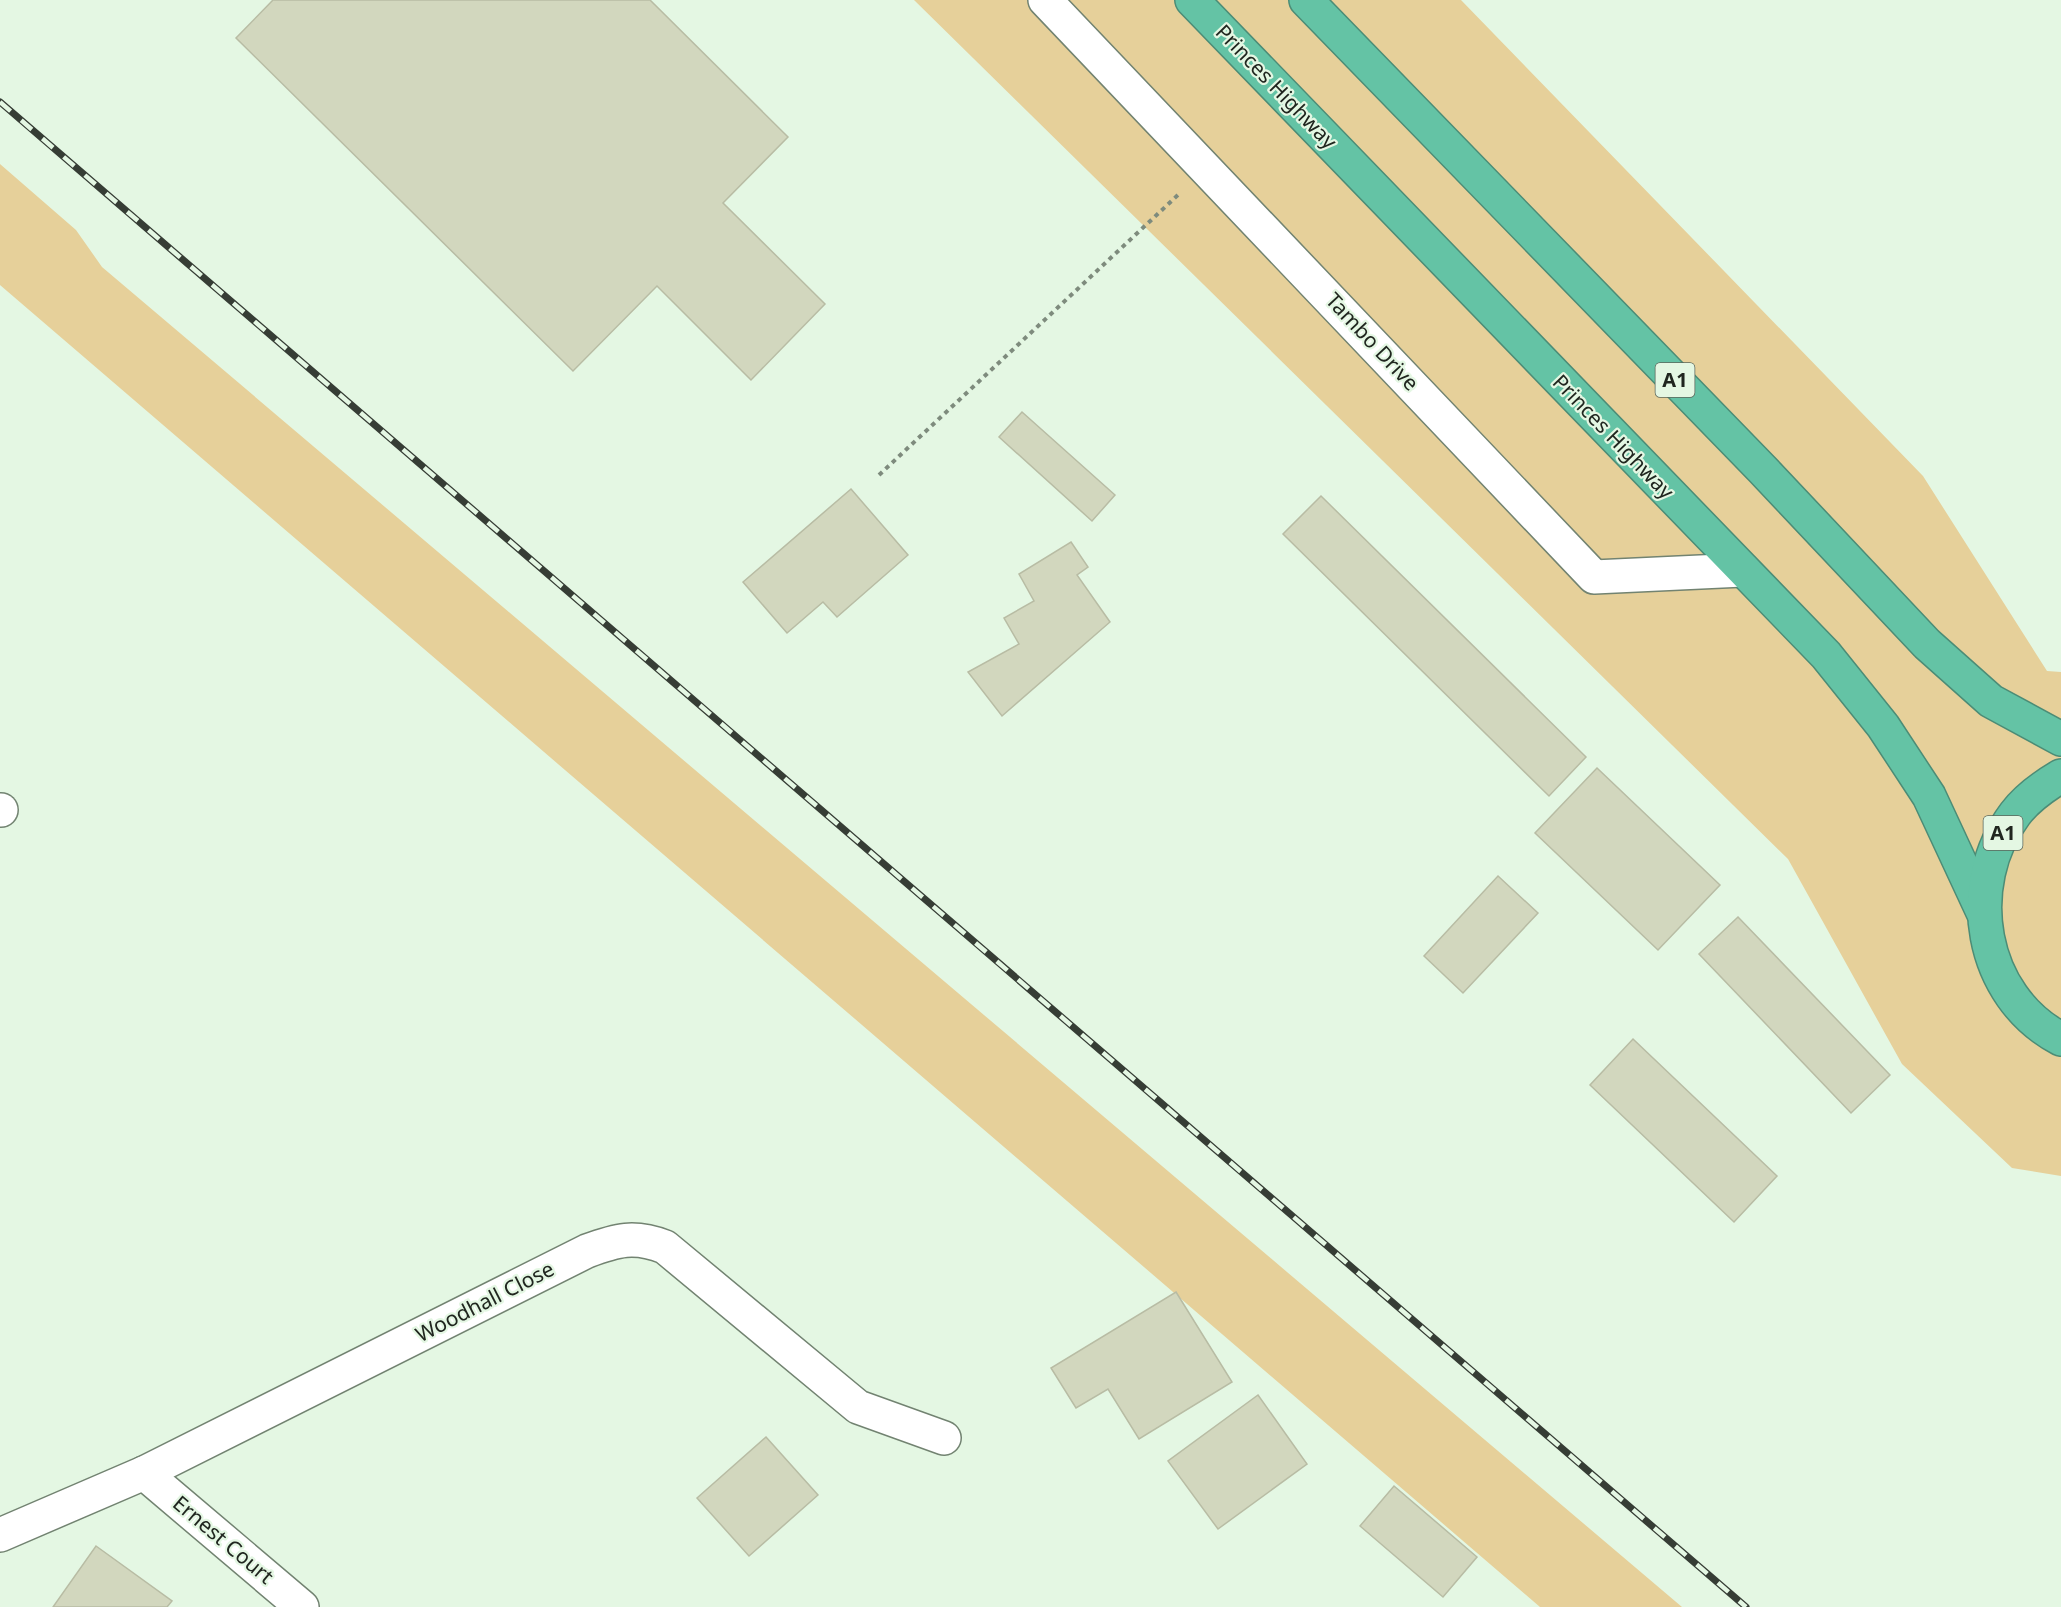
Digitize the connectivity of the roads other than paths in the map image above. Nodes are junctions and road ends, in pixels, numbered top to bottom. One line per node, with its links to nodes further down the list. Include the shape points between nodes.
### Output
1 (1046, 0): 4 (street, Tambo Drive, via 1594,577)
2 (1192, 0): 4 (highway, Princes Highway / A1)
3 (1306, 0): 5 (highway, A1, via 1928,644 1991,701)
4 (1743, 570): 7 (highway, Princes Highway / A1, via 1826,655 1883,726 1929,796)
5 (2061, 739)
6 (2061, 776): 7 (highway, A1, via 2042,787 2016,812 1998,842 1986,876)
7 (1983, 912): 8 (highway, A1, via 1991,958 2013,999 2046,1032)
8 (2061, 1039)
9 (944, 1438): 10 (street, Woodhall Close, via 858,1407 665,1247 644,1239 615,1241 586,1251)
10 (144, 1473): 11 (street, Woodhall Close); 12 (street, Ernest Court)
11 (0, 1534)
12 (302, 1607)

